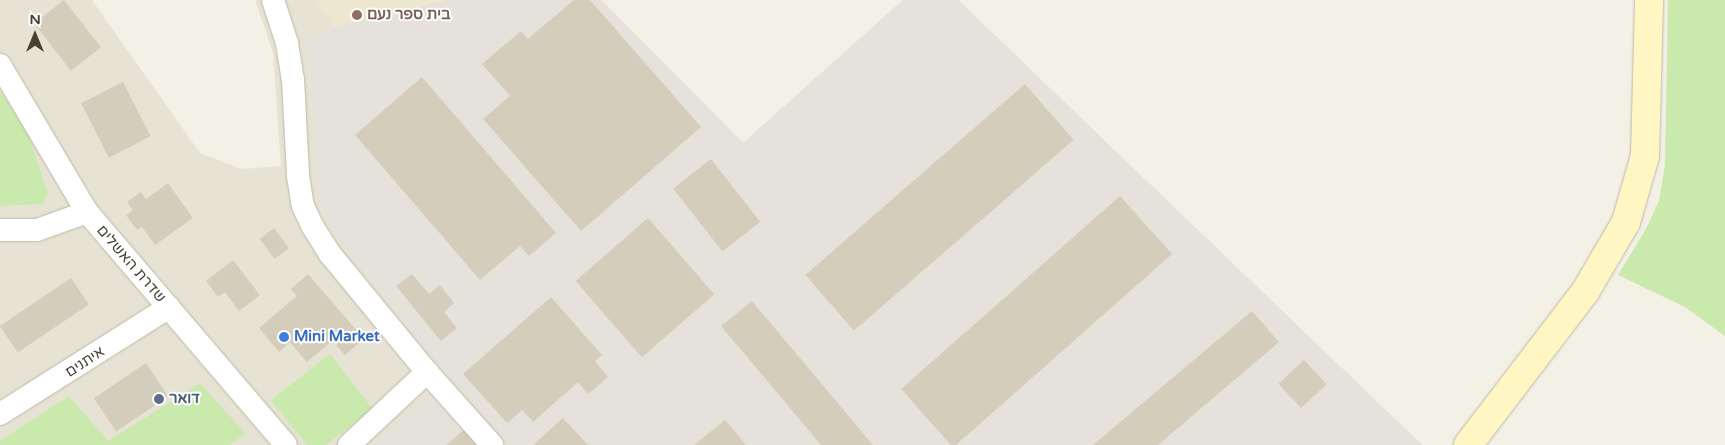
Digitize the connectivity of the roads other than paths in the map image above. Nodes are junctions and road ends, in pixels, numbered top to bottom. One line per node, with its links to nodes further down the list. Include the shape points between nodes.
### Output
1 (273, 0): 7 (street, via 287,43 293,79 296,153 303,206 330,254)
2 (1649, 0): 12 (street, via 1645,156 1626,222 1585,292)
3 (0, 65): 4 (street, שדרת האשלים)
4 (86, 212): 5 (street, via 37,230); 6 (street, שדרת האשלים)
5 (0, 230)
6 (169, 307): 8 (street, איתנים); 9 (street, שדרת האשלים)
7 (427, 372): 10 (street); 11 (street)
8 (4, 406)
9 (286, 445)
10 (349, 445)
11 (492, 445)
12 (1468, 445)

